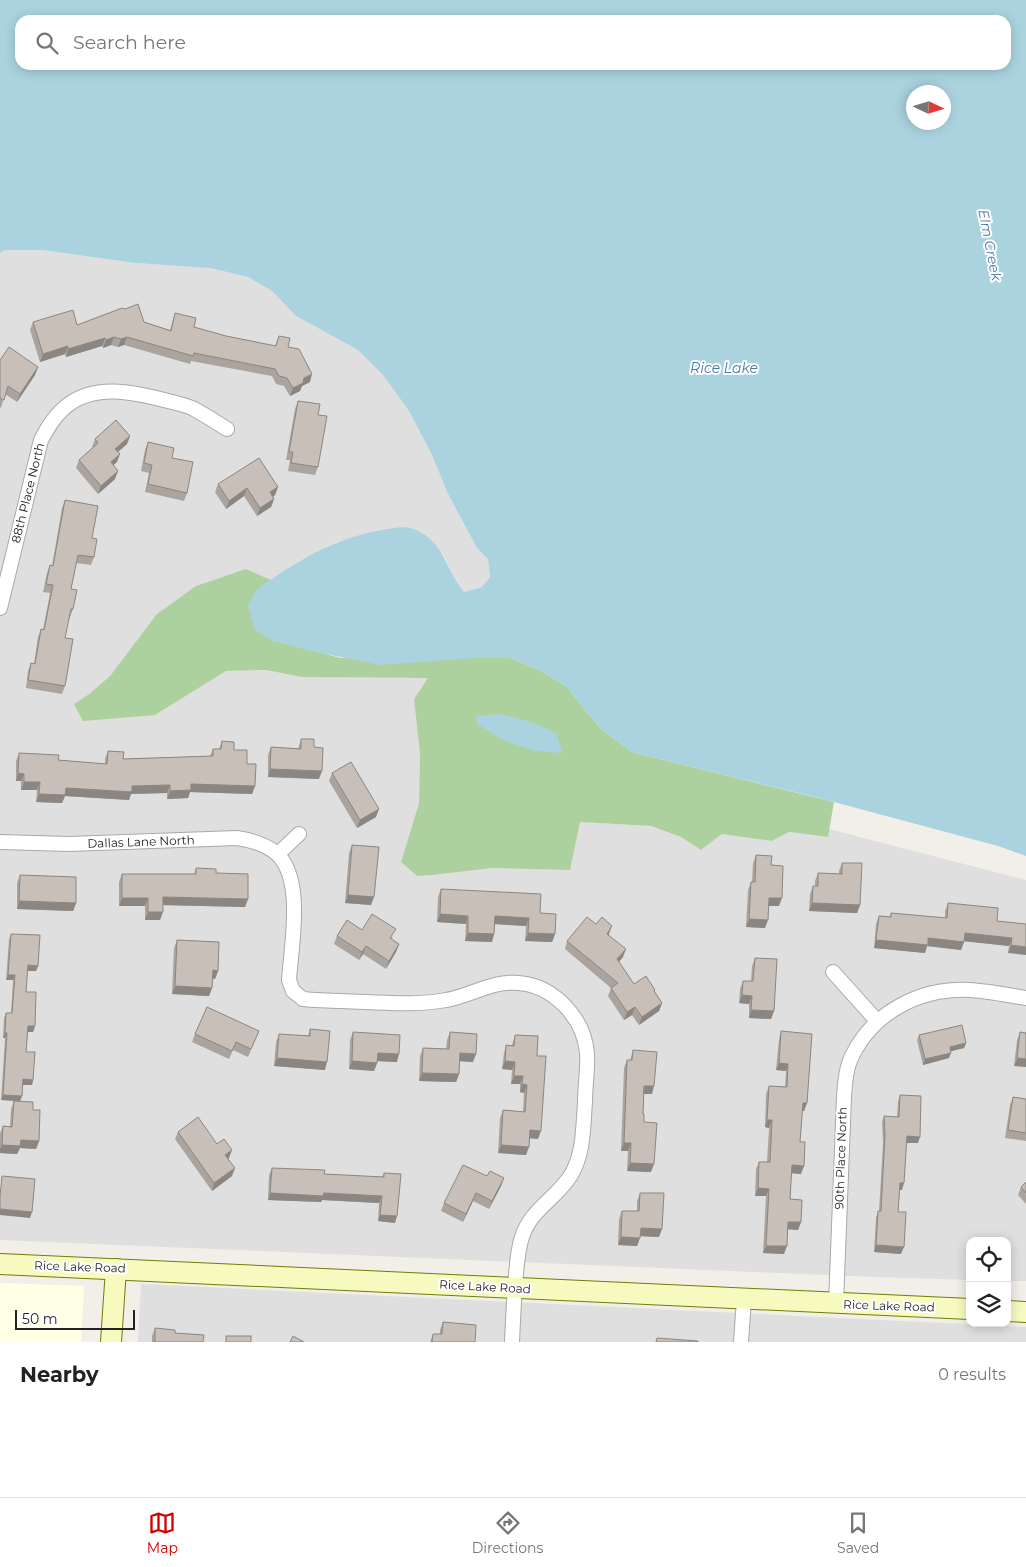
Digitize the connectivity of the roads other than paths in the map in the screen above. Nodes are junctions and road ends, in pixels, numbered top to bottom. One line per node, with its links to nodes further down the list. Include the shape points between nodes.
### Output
1 (227, 429): 2 (street, 88th Place North, via 192,408 119,390 82,397 64,408 50,423 41,440)
2 (0, 608)
3 (299, 834): 5 (street)
4 (0, 842): 5 (street, Dallas Lane North, via 69,844 237,838 255,841)
5 (278, 854): 11 (street, via 294,894 289,980 293,991 302,999 427,1003 451,1000 503,983 520,983 552,994 576,1020 587,1053 580,1156 570,1176 529,1220 521,1238)
6 (833, 972): 8 (street)
7 (1026, 998): 8 (street, 90th Place North, via 968,990 937,992 911,999)
8 (878, 1021): 13 (street, 90th Place North, via 863,1037 852,1057 846,1078)
9 (0, 1264): 10 (street, Rice Lake Road)
10 (116, 1269): 11 (street, Rice Lake Road); 17 (street)
11 (515, 1288): 12 (street, Rice Lake Road); 18 (street)
12 (744, 1300): 13 (street, Rice Lake Road); 19 (street)
13 (836, 1304): 14 (street, Rice Lake Road)
14 (966, 1310)
15 (1011, 1311): 16 (street)
16 (1026, 1312)
17 (111, 1342)
18 (512, 1342)
19 (741, 1342)

